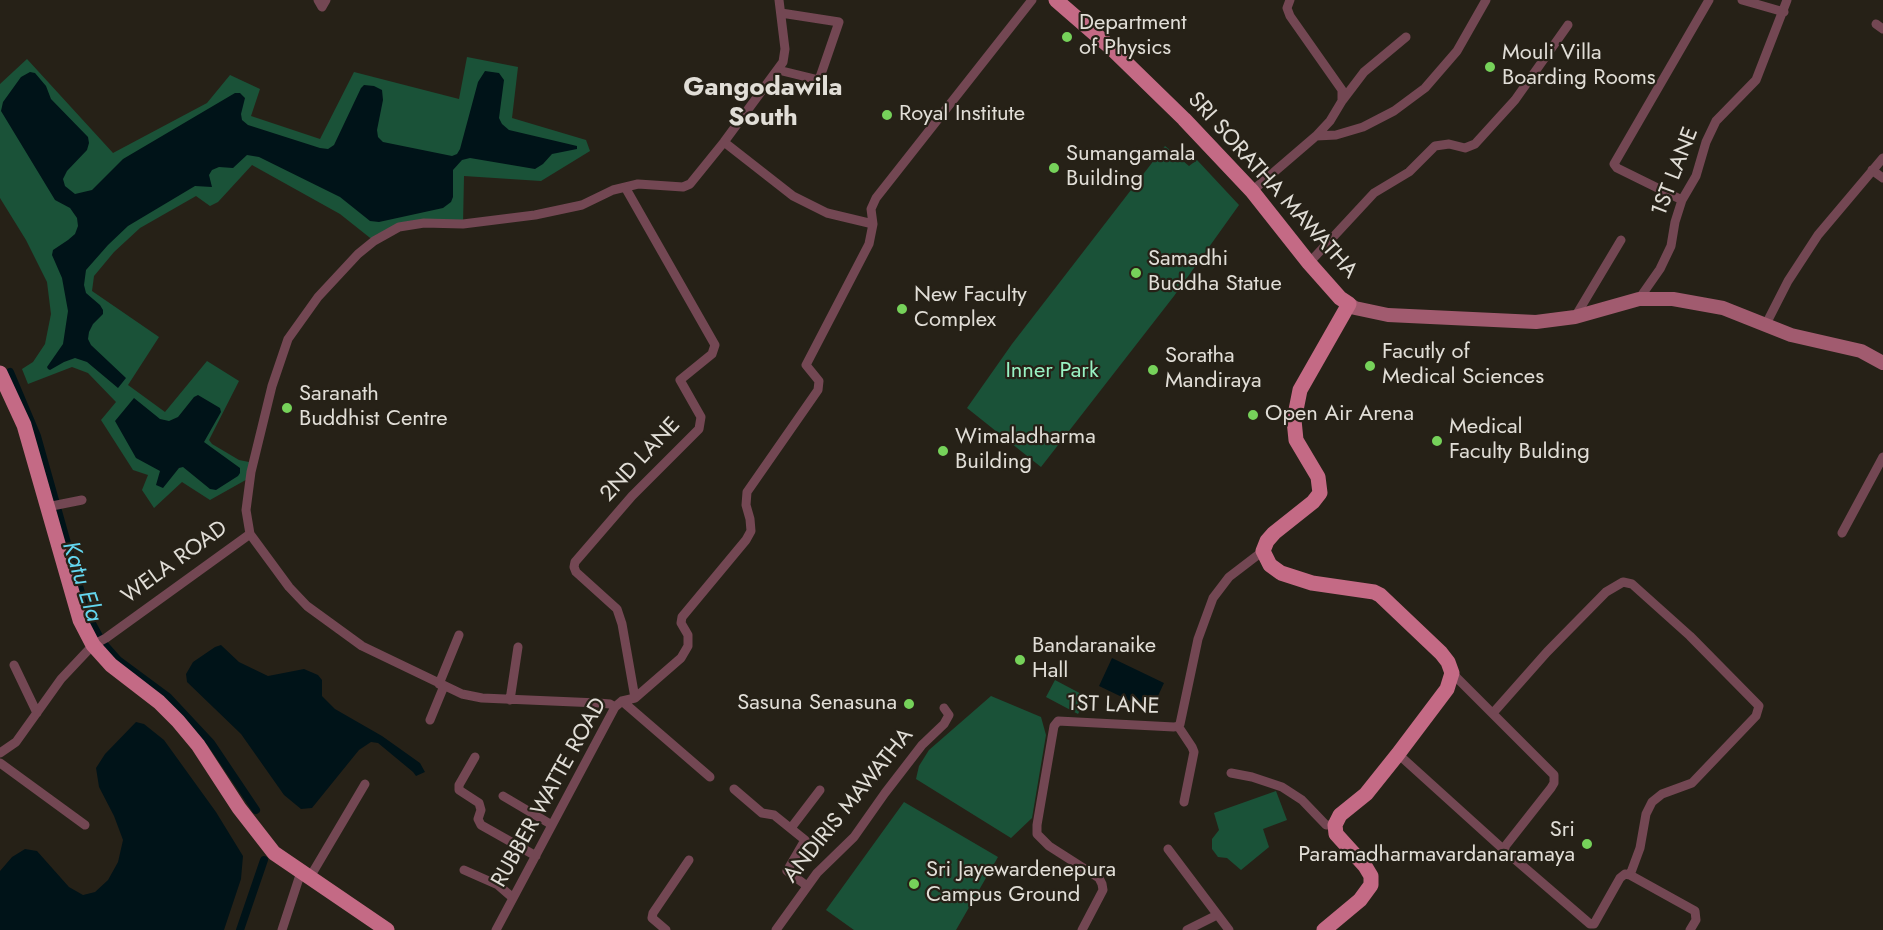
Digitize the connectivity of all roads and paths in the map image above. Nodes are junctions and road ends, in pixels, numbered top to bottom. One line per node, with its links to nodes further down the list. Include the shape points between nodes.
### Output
1 (779, 0): 11 (street)
2 (1032, 0): 24 (street, RUBBER WATTE ROAD, via 876,198 871,209)
3 (1056, 0): 22 (main road, SRI SORATHA MAWATHA, via 1184,118)
4 (1290, 0): 15 (street, via 1290,16 1342,90)
5 (1486, 0): 16 (street, via 1457,51 1425,88 1363,127)
6 (1709, 0): 23 (street, via 1614,164)
7 (1742, 0): 9 (street)
8 (1787, 0): 10 (street, 1ST LANE)
9 (1752, 2): 10 (street)
10 (1784, 12): 23 (street, 1ST LANE, via 1756,80 1716,121 1696,176)
11 (781, 13): 14 (street, via 785,49); 14 (street, via 839,22 819,80)
12 (1569, 25): 26 (street, via 1515,100 1475,144 1465,148 1435,146 1409,172 1374,193)
13 (1406, 37): 15 (street, via 1364,72)
14 (778, 70): 17 (street)
15 (1342, 101): 16 (street)
16 (1316, 136): 22 (street)
17 (724, 142): 21 (street, via 690,184); 24 (street, via 793,196 827,213)
18 (1883, 158): 19 (street)
19 (1872, 170): 20 (street); 30 (street, via 1818,235 1788,280)
20 (1883, 178)
21 (625, 187): 37 (street, via 582,205 535,215 399,227 358,254 318,297 288,339 251,472 246,510); 45 (street, 2ND LANE, via 715,345 712,354 680,380 701,417 699,429 632,496 575,562 576,572 617,609)
22 (1252, 191): 26 (main road, SRI SORATHA MAWATHA)
23 (1682, 200): 27 (street, 1ST LANE, via 1671,246)
24 (873, 224): 45 (street, RUBBER WATTE ROAD, via 869,244 806,364 819,381 818,390 747,492 751,531 682,616 688,646 681,658)
25 (1621, 240): 29 (street)
26 (1310, 263): 28 (main road, SRI SORATHA MAWATHA)
27 (1640, 299): 29 (street); 30 (street, via 1723,308)
28 (1349, 304): 29 (street, via 1388,315 1462,320 1536,322); 38 (main road, via 1300,390 1294,420 1296,440 1318,477 1320,493 1274,533)
29 (1575, 317)
30 (1766, 324): 31 (street, via 1791,335 1861,351)
31 (1883, 363)
32 (1, 381): 35 (main road, via 24,425)
33 (1883, 457): 36 (street)
34 (82, 500): 35 (street)
35 (47, 507): 40 (main road, via 80,620)
36 (1842, 533)
37 (249, 534): 40 (street, WELA ROAD); 44 (street, via 307,606 362,646)
38 (1263, 551): 43 (main road, via 1270,565 1281,573 1312,583 1380,595 1442,653); 52 (street, 1ST LANE, via 1230,577 1213,598 1198,639)
39 (459, 635): 44 (street)
40 (98, 642): 49 (street, WELA ROAD, via 61,679); 73 (main road, via 111,665 159,702 198,745 274,854)
41 (518, 647): 46 (street)
42 (14, 666): 49 (street)
43 (1452, 673): 50 (street); 54 (main road, via 1447,689)
44 (441, 685): 46 (street, via 462,694); 51 (street)
45 (635, 698): 47 (street, RUBBER WATTE ROAD)
46 (510, 700): 47 (street)
47 (618, 704): 58 (street); 65 (street, RUBBER WATTE ROAD)
48 (944, 708): 75 (street, ANDIRIS MAWATHA, via 949,715 944,724 922,746 854,837)
49 (37, 713): 53 (street, WELA ROAD, via 16,742)
50 (1493, 713): 69 (street, via 1554,775 1551,788); 74 (street, via 1606,592 1623,582 1632,584 1690,636 1759,706 1756,716 1692,783 1652,802)
51 (430, 720)
52 (1178, 726): 63 (street, via 1194,752); 83 (street, 1ST LANE, via 1058,721 1054,726 1037,834 1102,884 1103,890)
53 (0, 753)
54 (1398, 754): 66 (main road); 69 (street)
55 (475, 757): 70 (street, via 459,790 479,803 481,825)
56 (0, 763): 64 (street)
57 (1232, 773): 66 (street, via 1282,787 1302,800 1326,825)
58 (710, 777)
59 (365, 784): 73 (street)
60 (734, 789): 67 (street, via 762,813 774,814)
61 (820, 790): 67 (street)
62 (503, 796): 65 (street)
63 (1184, 802)
64 (85, 825)
65 (552, 825): 70 (street, RUBBER WATTE ROAD)
66 (1335, 825): 86 (main road, via 1336,834 1365,866 1371,885 1360,900)
67 (791, 828): 75 (street, via 805,840 787,870)
68 (1167, 849): 77 (street)
69 (1503, 849): 74 (street, via 1590,924 1594,924 1620,878)
70 (536, 856): 76 (street, RUBBER WATTE ROAD)
71 (689, 860): 81 (street, via 653,913 652,918)
72 (464, 870): 76 (street, via 498,885)
73 (306, 875): 78 (street); 79 (main road)
74 (1630, 875): 87 (street, via 1695,911)
75 (807, 886): 82 (street, ANDIRIS MAWATHA)
76 (513, 898): 80 (street, RUBBER WATTE ROAD)
77 (1217, 915): 84 (street); 85 (street)
78 (282, 930)
79 (387, 930)
80 (496, 930)
81 (666, 930)
82 (776, 930)
83 (1082, 930)
84 (1187, 930)
85 (1229, 930)
86 (1324, 930)
87 (1690, 930)

